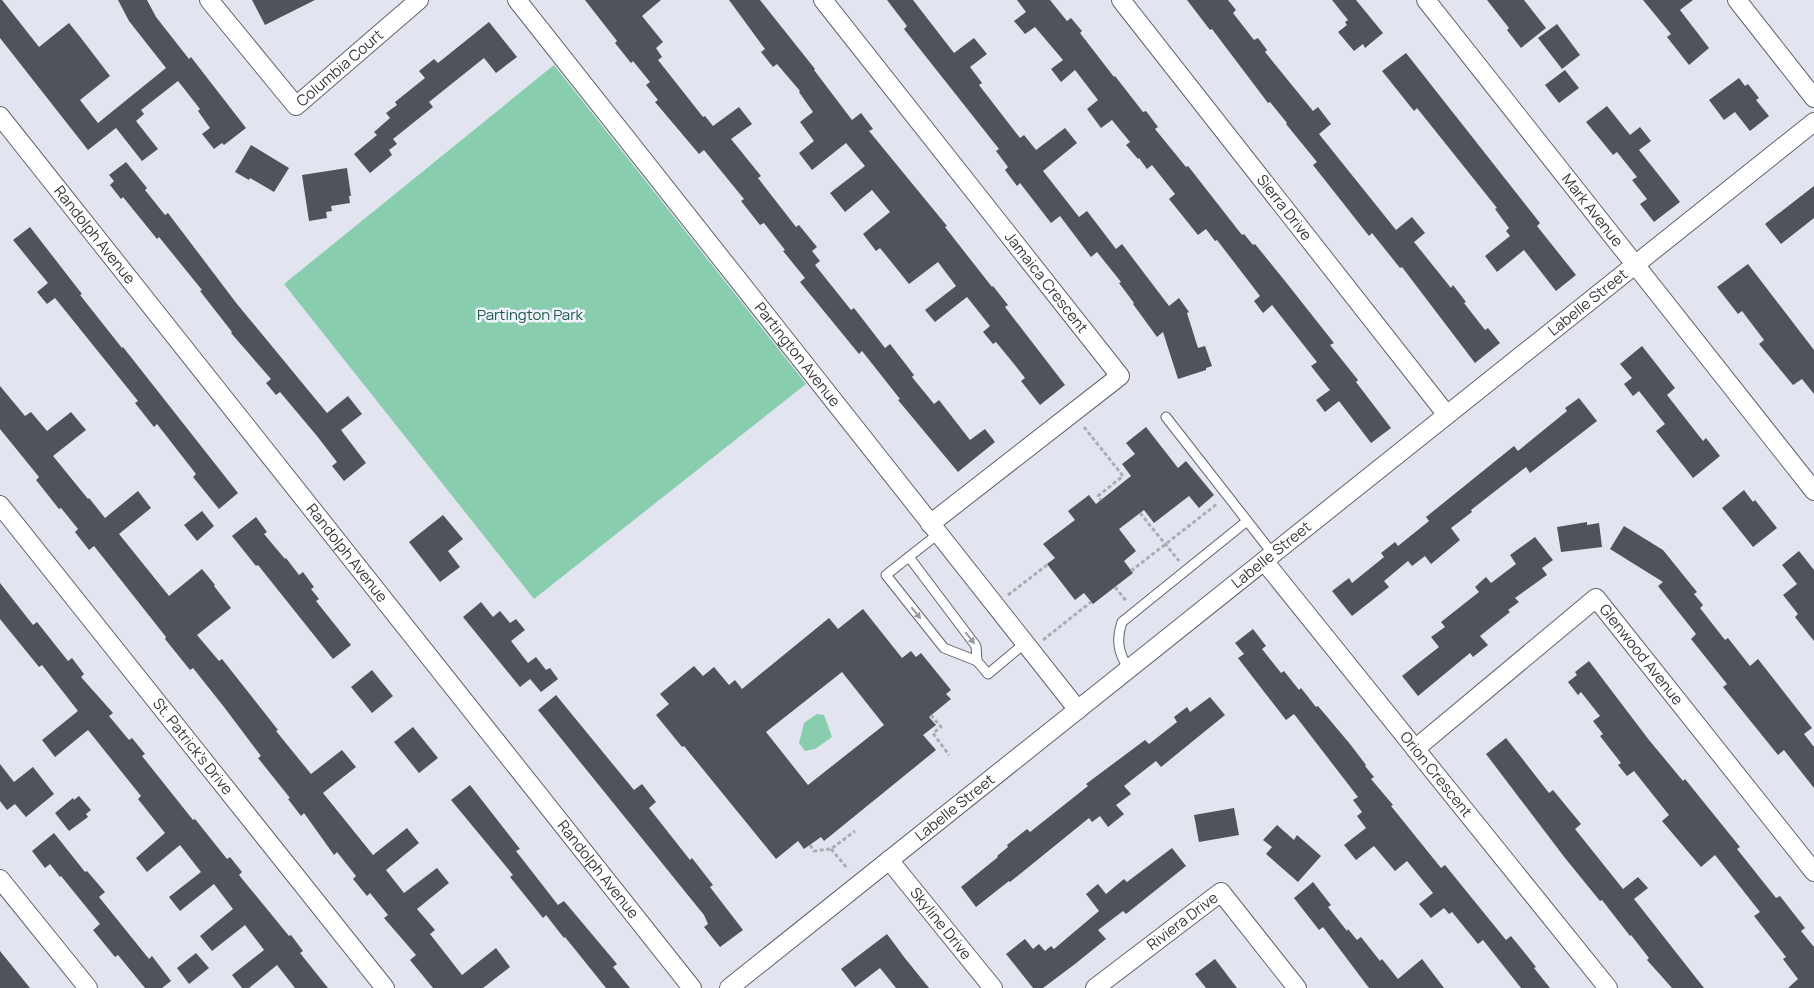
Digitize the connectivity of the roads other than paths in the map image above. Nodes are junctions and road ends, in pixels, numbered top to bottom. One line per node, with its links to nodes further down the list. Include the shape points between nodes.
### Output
1 (209, 0): 2 (street, Columbia Court, via 296,106)
2 (419, 0)
3 (517, 0): 17 (street, Partington Avenue)
4 (823, 0): 17 (street, Jamaica Crescent, via 1120,376)
5 (1121, 0): 12 (street, Sierra Drive)
6 (1426, 0): 11 (street, Mark Avenue)
7 (1737, 0): 8 (street)
8 (1814, 98)
9 (0, 116): 30 (street, Randolph Avenue)
10 (1814, 122): 11 (street, Labelle Street)
11 (1635, 265): 12 (street, Labelle Street); 14 (street, Mark Avenue)
12 (1447, 415): 19 (street, Labelle Street)
13 (1166, 417): 16 (lane)
14 (1814, 491)
15 (0, 506): 29 (street, St. Patrick's Drive)
16 (1247, 520): 19 (lane); 22 (lane, via 1122,622 1118,636 1122,659)
17 (934, 529): 18 (lane); 20 (street, Partington Avenue)
18 (909, 557): 21 (lane, one-way to 21, via 976,646); 21 (lane, one-way to 21, via 886,575 944,648)
19 (1269, 557): 22 (street, Labelle Street); 24 (street, Orion Crescent)
20 (1025, 643): 21 (lane, via 988,674); 23 (street, Partington Avenue)
21 (977, 660)
22 (1129, 669): 23 (street, Labelle Street)
23 (1078, 710): 25 (street, Labelle Street)
24 (1415, 748): 26 (street, Glenwood Avenue, via 1596,598); 35 (street, Orion Crescent)
25 (889, 860): 31 (street, Labelle Street); 32 (street, Skyline Drive)
26 (1814, 872)
27 (0, 879): 28 (street)
28 (88, 988)
29 (385, 988)
30 (692, 988)
31 (729, 988)
32 (993, 988)
33 (1095, 988): 34 (street, Riviera Drive, via 1221,892)
34 (1297, 988)
35 (1608, 988)

